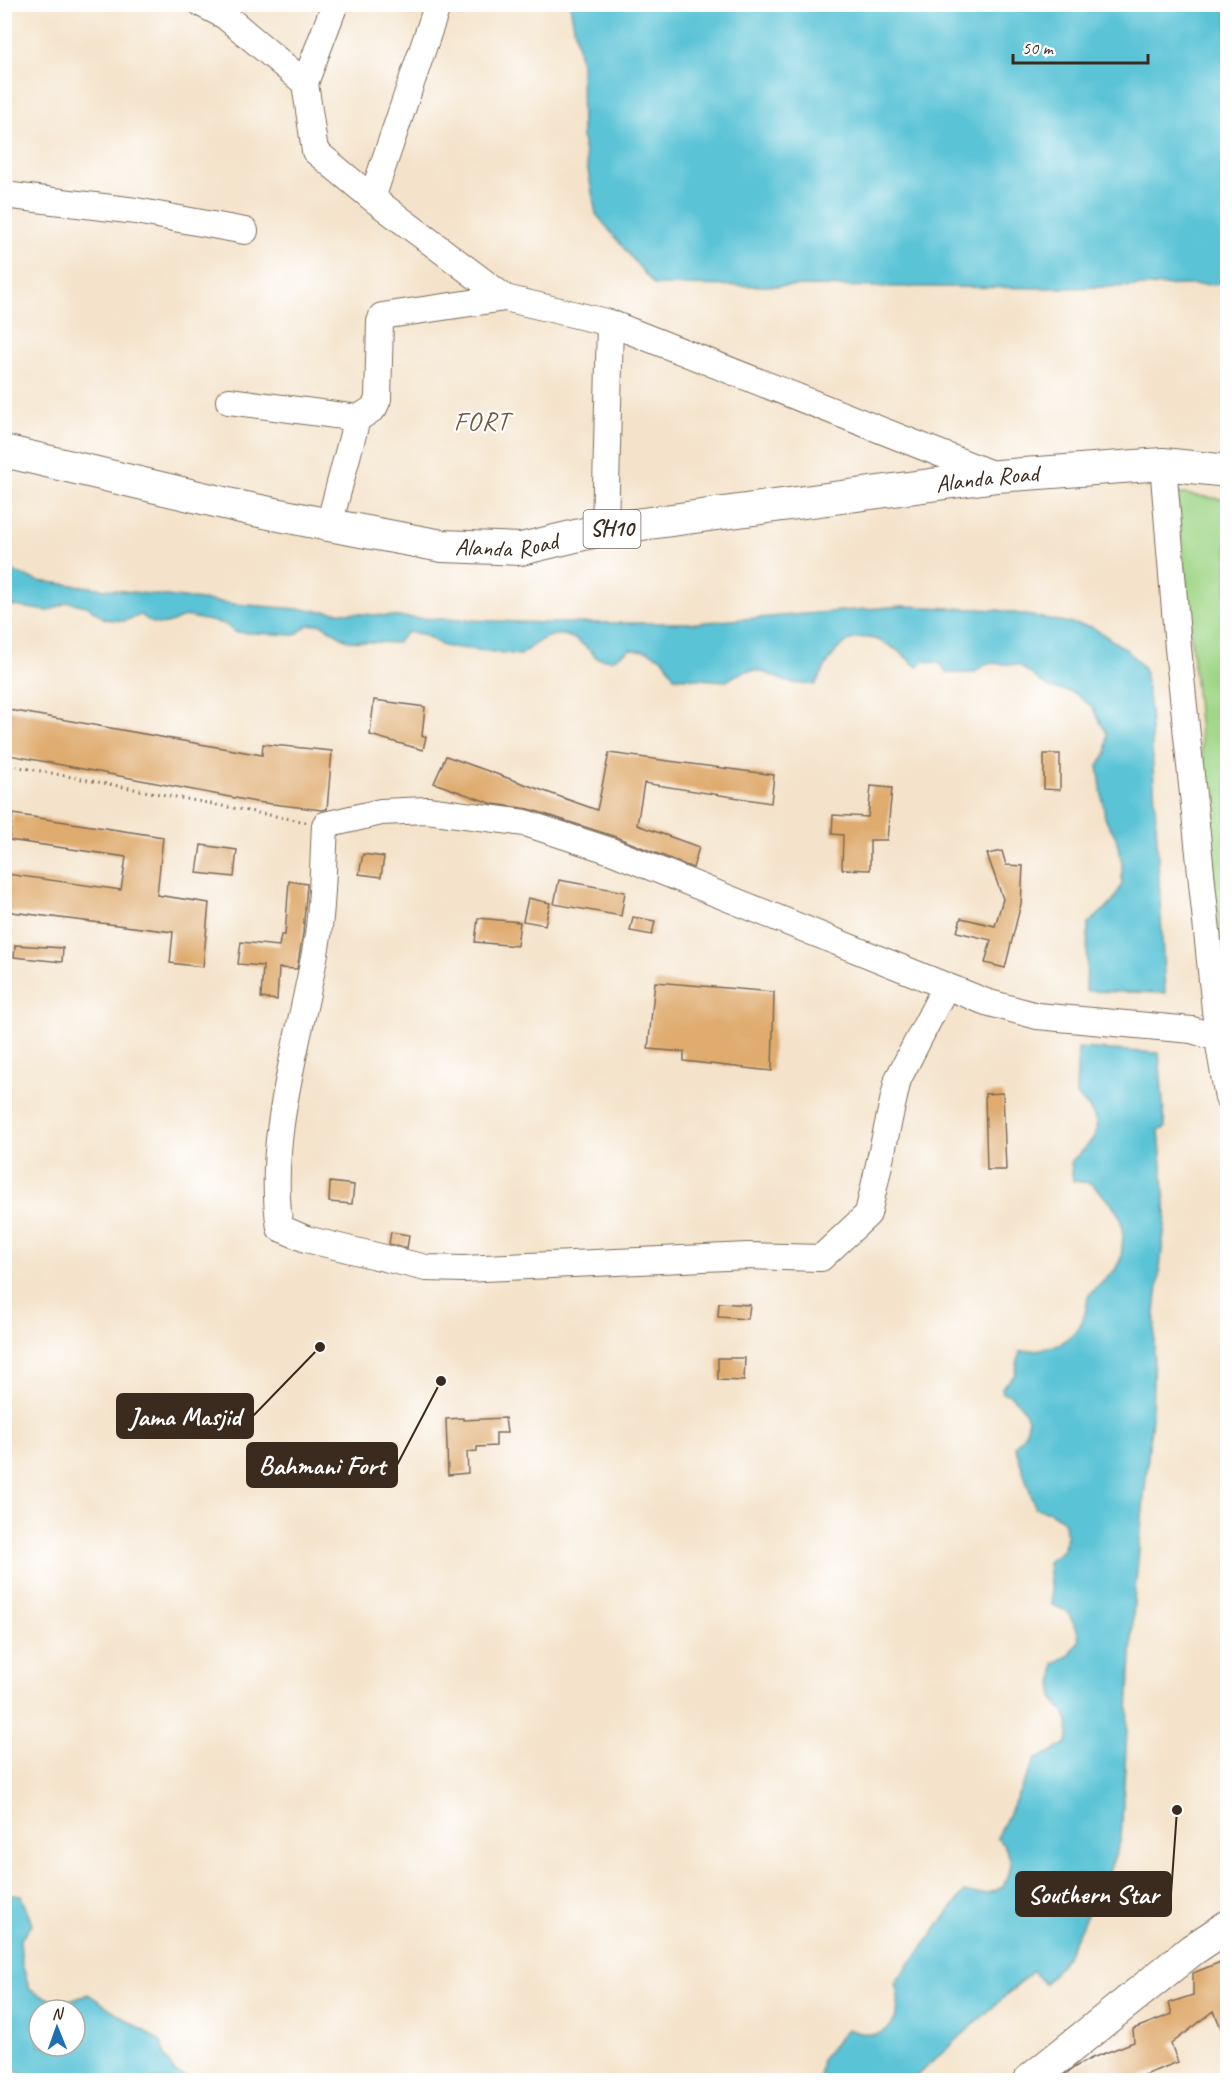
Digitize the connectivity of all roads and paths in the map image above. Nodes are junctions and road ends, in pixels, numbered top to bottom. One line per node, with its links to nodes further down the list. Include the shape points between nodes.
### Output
1 (202, 4): 4 (street)
2 (334, 4): 5 (street)
3 (438, 4): 7 (street)
4 (227, 10): 5 (street)
5 (305, 83): 7 (street, via 315,151)
6 (4, 195): 8 (street, via 136,211)
7 (372, 198): 9 (street)
8 (245, 231)
9 (505, 298): 10 (street); 12 (street, via 382,316 378,399 374,408)
10 (610, 323): 16 (street); 18 (street)
11 (229, 401): 12 (street)
12 (358, 418): 17 (street)
13 (4, 451): 17 (main road, Alanda Road / SH10)
14 (1163, 464): 15 (main road, Alanda Road / SH10); 16 (main road, Alanda Road / SH10); 22 (street, via 1178,648)
15 (1227, 471)
16 (998, 476): 18 (main road, Alanda Road / SH10)
17 (329, 525): 18 (main road, Alanda Road / SH10, via 442,546 521,549)
18 (605, 530)
19 (4, 764): 20 (path)
20 (325, 825): 21 (street, via 381,812 427,810 525,823 610,850); 21 (street, via 318,934 290,1065 276,1204 280,1228 306,1239 426,1268 748,1256 821,1258 868,1214 898,1079)
21 (946, 986): 22 (street, via 1037,1016 1192,1030)
22 (1224, 1039): 23 (street)
23 (1227, 1098)
24 (1227, 1926): 25 (main road)
25 (1030, 2080)

